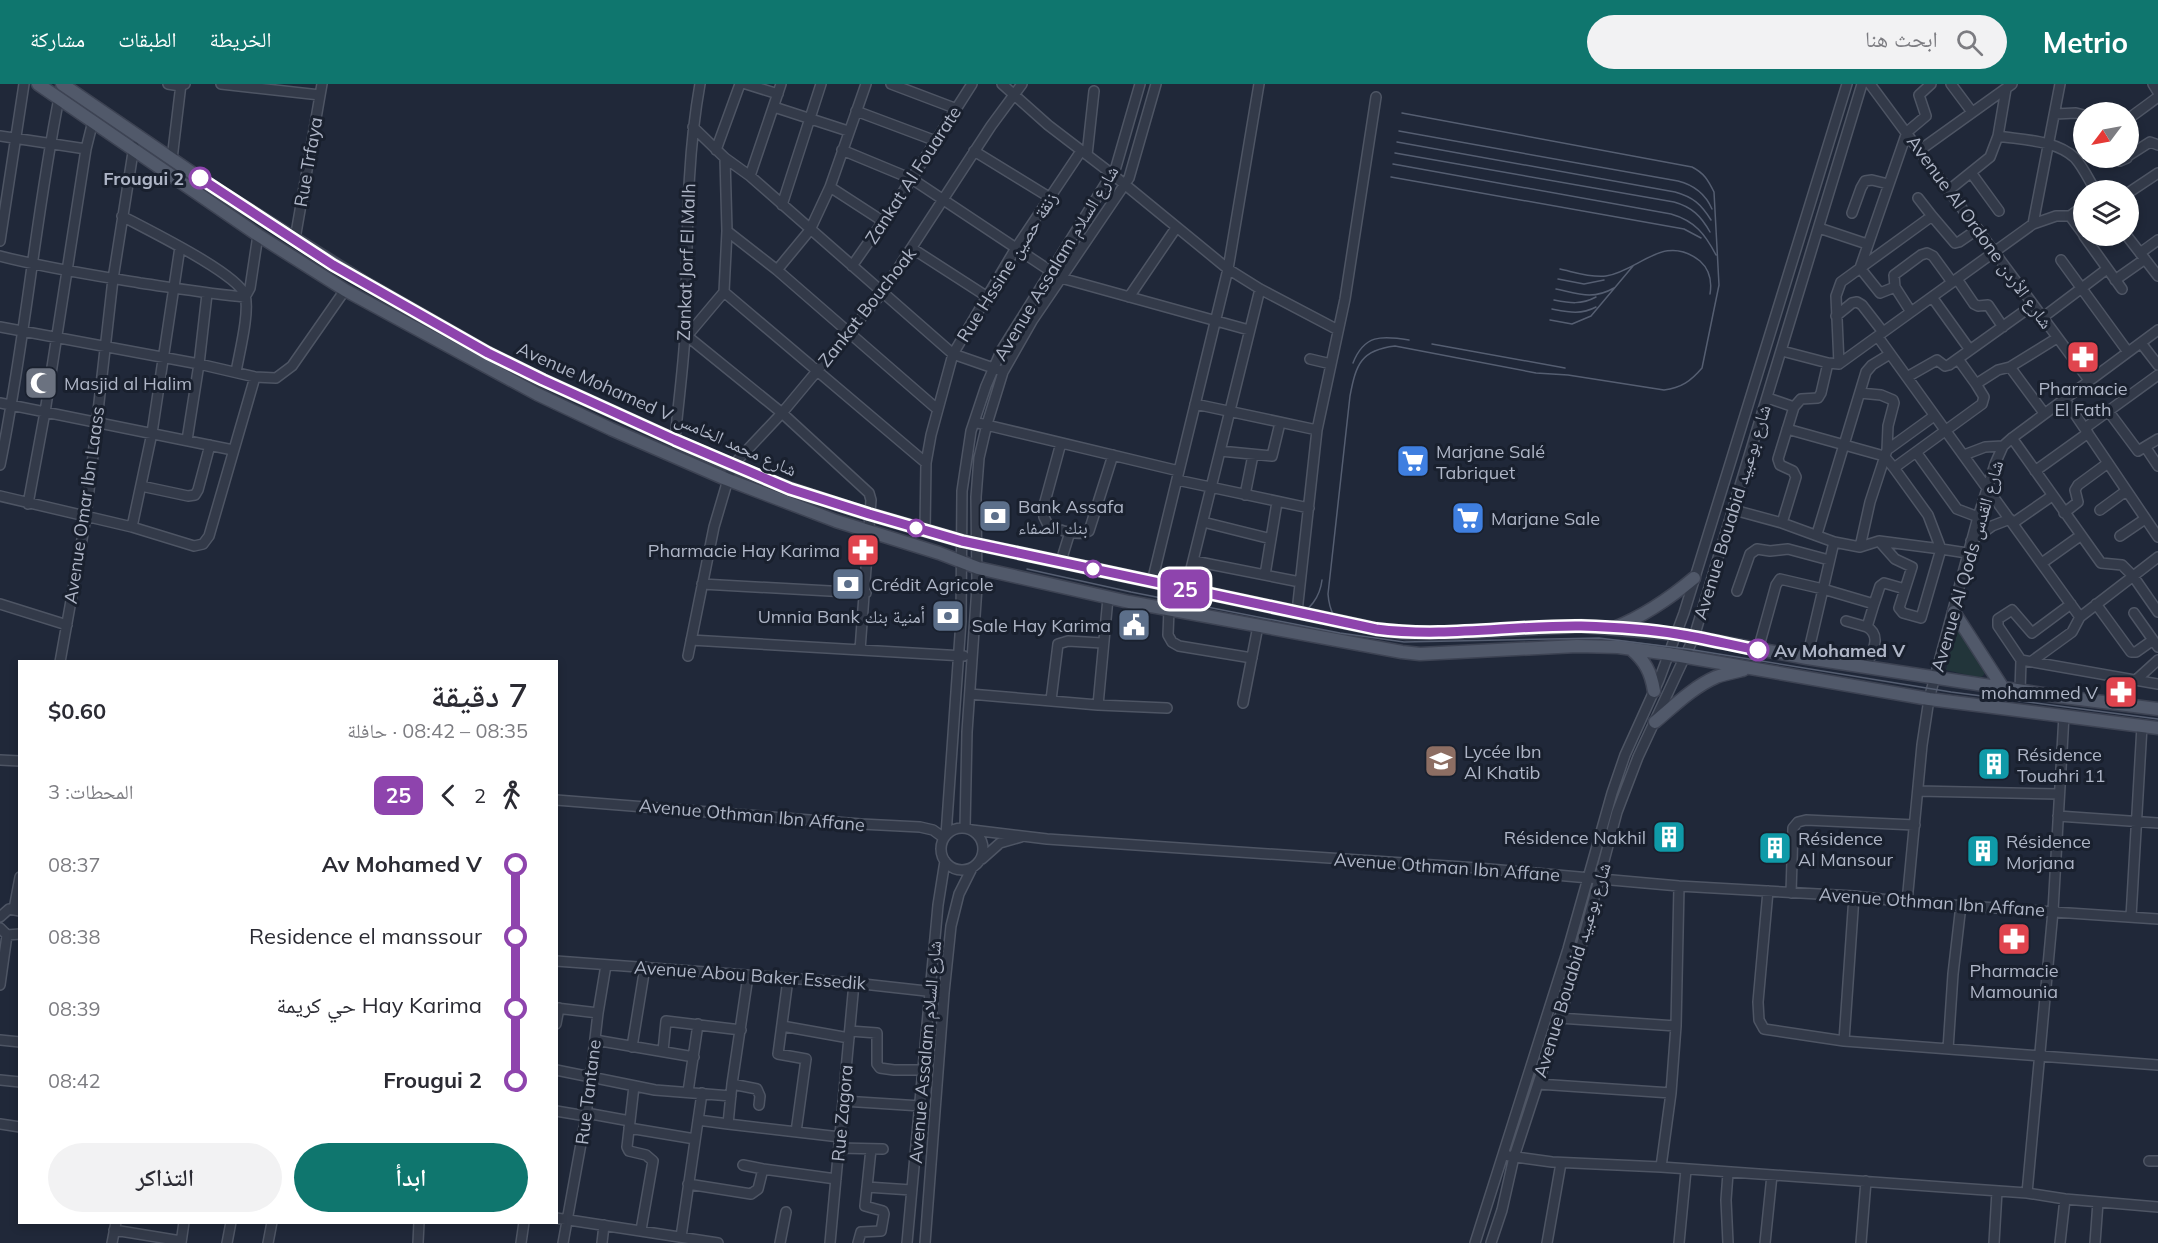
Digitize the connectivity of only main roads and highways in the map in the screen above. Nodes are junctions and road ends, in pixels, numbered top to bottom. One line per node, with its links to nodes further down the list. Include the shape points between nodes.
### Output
1 (38, 84): 6 (main road, Avenue Mohamed V شارع محمد الخامس, via 345,291 537,394 726,479 806,510 978,568 1108,598 1380,649 1420,654 1589,645)
2 (62, 84): 5 (main road, Avenue Mohamed V شارع محمد الخامس, via 333,265 488,353 790,489 962,541 1349,625 1407,633 1581,626)
3 (1694, 578): 5 (main road, via 1658,606)
4 (1954, 612): 8 (main road)
5 (1611, 629): 8 (main road, Avenue Mohamed V شارع محمد الخامس, via 1677,634)
6 (1631, 649): 7 (main road, Avenue Mohamed V شارع محمد الخامس); 9 (main road, via 1649,669)
7 (1751, 668): 11 (main road, via 1716,677 1693,690); 12 (main road, Avenue Mohamed V شارع محمد الخامس, via 1929,699)
8 (2003, 688): 10 (main road, Avenue Mohamed V شارع محمد الخامس)
9 (1654, 691)
10 (2158, 709)
11 (1655, 722)
12 (2158, 728)

